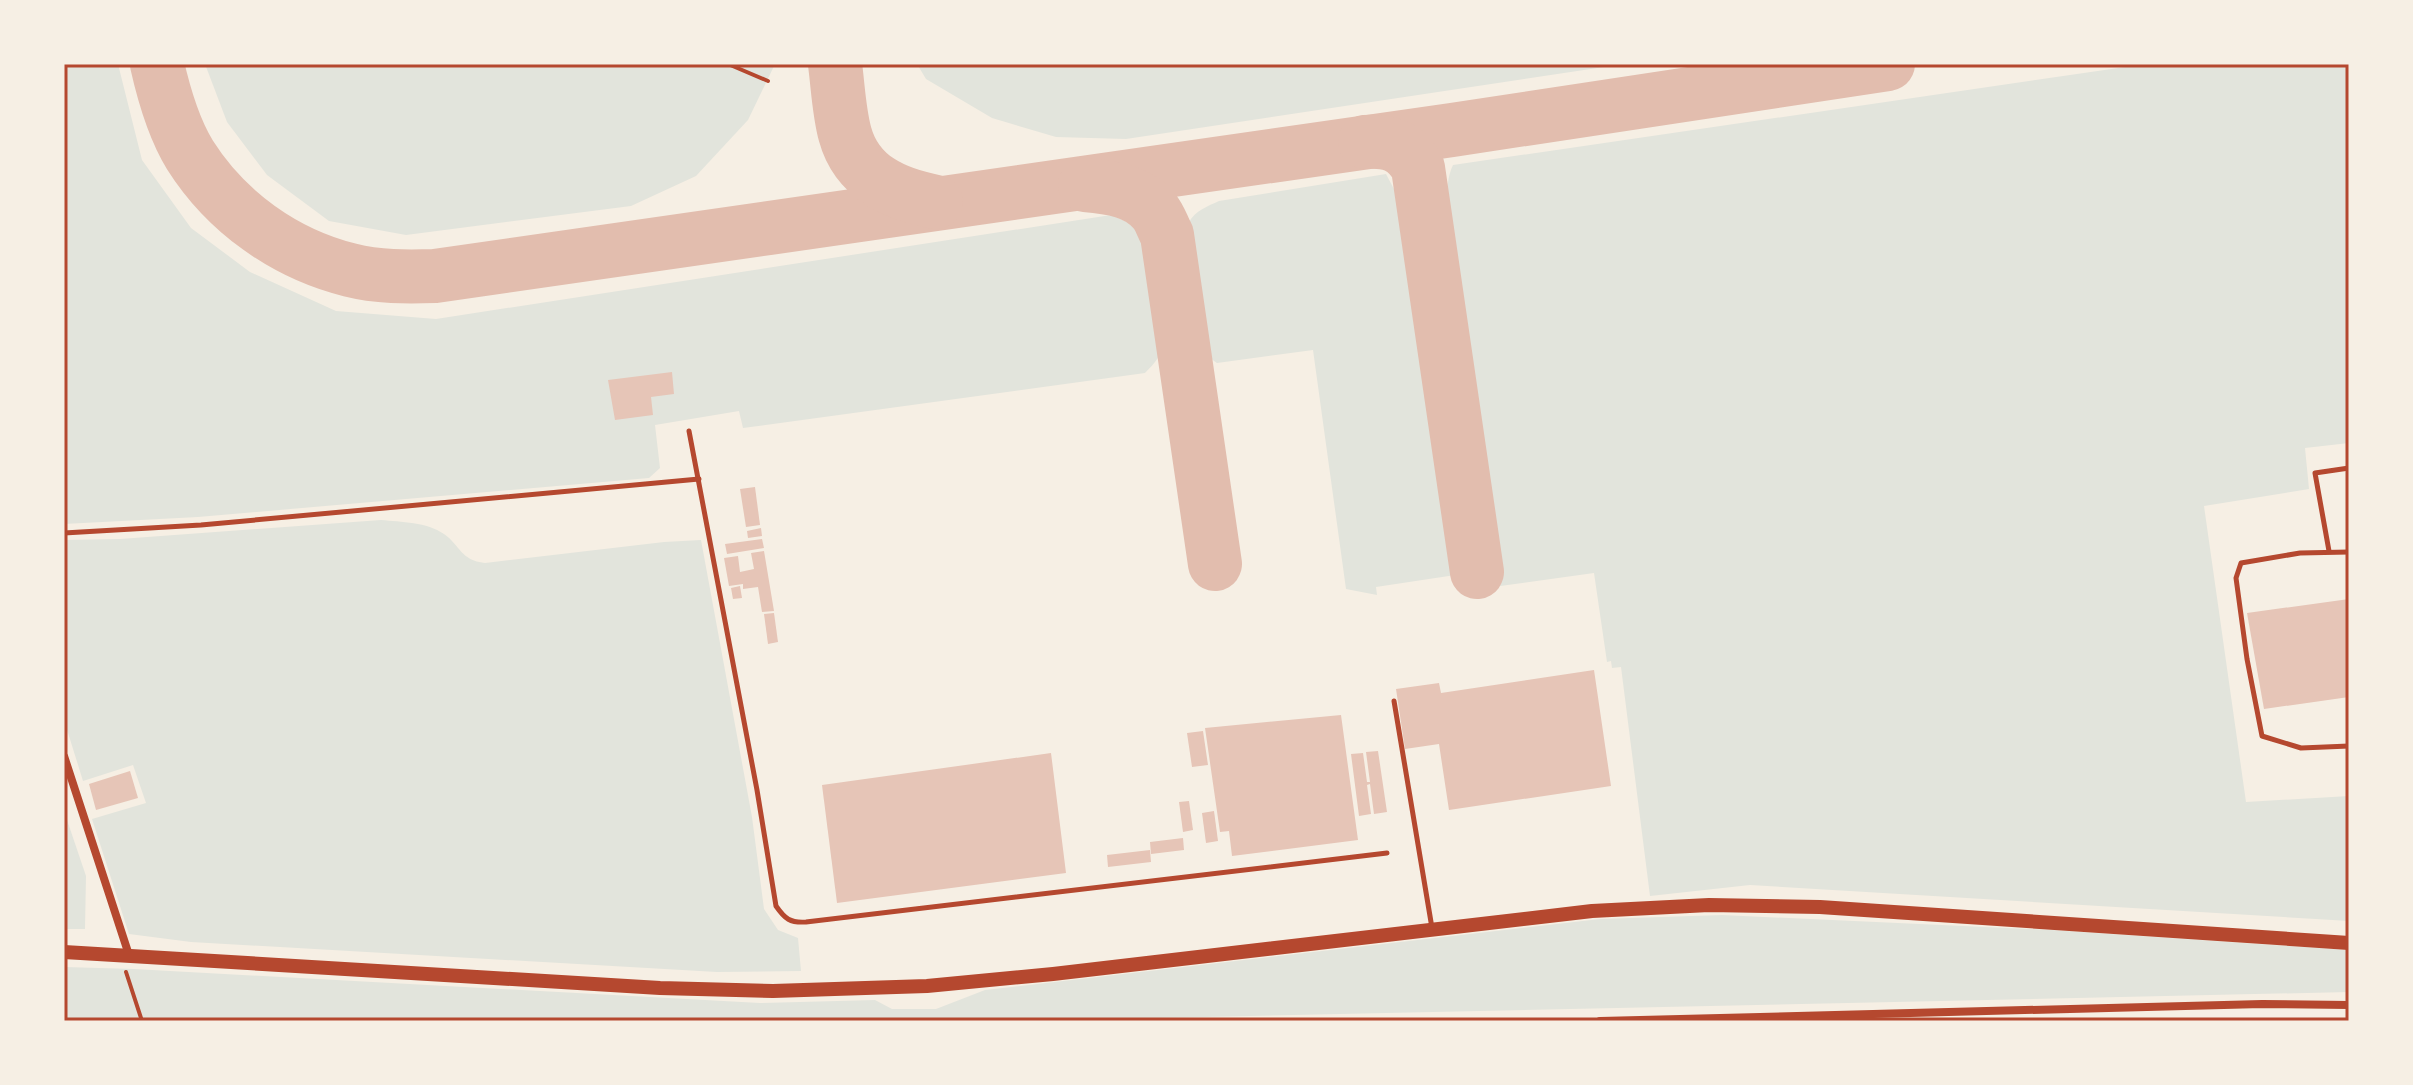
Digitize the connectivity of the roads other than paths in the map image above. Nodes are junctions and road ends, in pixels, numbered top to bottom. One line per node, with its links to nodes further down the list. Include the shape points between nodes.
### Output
1 (689, 431): 3 (lane)
2 (2349, 468): 5 (lane, via 2315,473)
3 (699, 479): 4 (lane); 10 (lane, via 776,906 786,919 806,922)
4 (64, 533)
5 (2329, 551): 6 (lane); 8 (lane, via 2241,563 2236,578 2262,736 2301,748)
6 (2349, 552)
7 (1394, 701): 11 (lane)
8 (2349, 746)
9 (64, 756): 14 (street)
10 (1387, 853)
11 (1432, 929): 12 (street, via 1592,911 1709,905 1820,907); 14 (street, via 943,985 773,991)
12 (2349, 943)
13 (64, 952): 14 (street)
14 (124, 955)
15 (2349, 1005): 16 (street)
16 (1820, 1019): 17 (street)
17 (1600, 1021)

